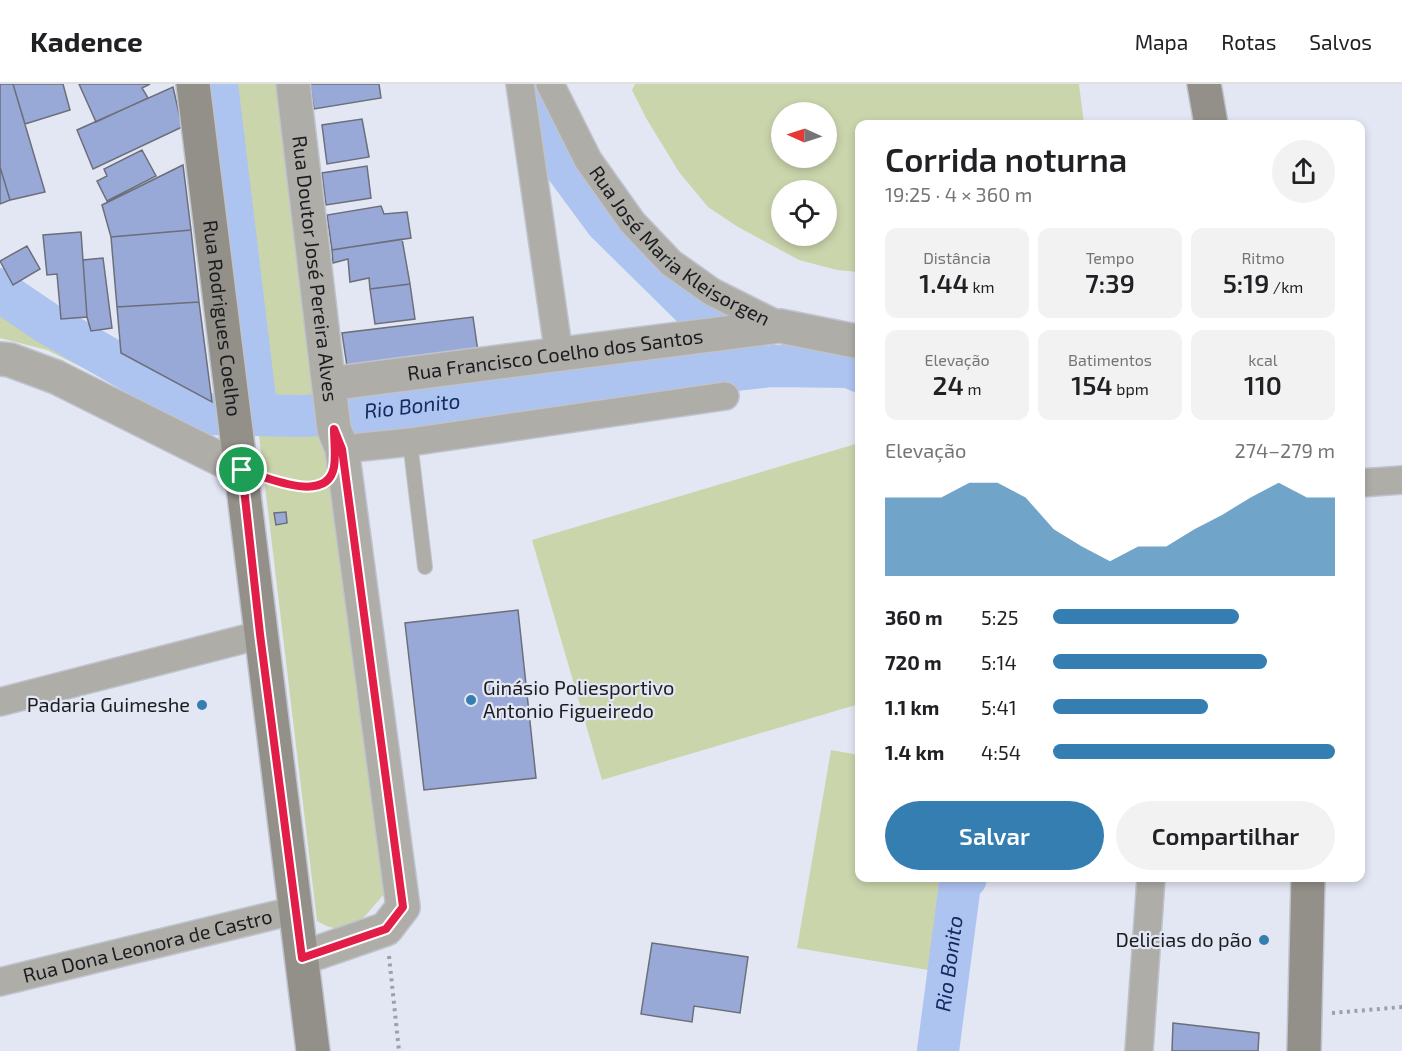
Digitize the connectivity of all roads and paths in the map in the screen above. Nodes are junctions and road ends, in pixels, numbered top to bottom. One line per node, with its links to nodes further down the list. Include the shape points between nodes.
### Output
1 (194, 84): 14 (main road, Rua Rodrigues Coelho)
2 (293, 84): 12 (street, Rua Doutor José Pereira Alves)
3 (520, 84): 9 (street)
4 (550, 84): 7 (street, Rua José Maria Kleisorgen, via 588,160 632,222 671,263 712,292)
5 (1203, 84): 6 (main road)
6 (1210, 120)
7 (780, 326): 8 (street, Rua José Maria Kleisorgen); 9 (street, Rua Francisco Coelho dos Santos)
8 (855, 341)
9 (559, 355): 12 (street, Rua Francisco Coelho dos Santos)
10 (0, 358): 14 (street, via 56,377)
11 (725, 396): 13 (street)
12 (334, 415): 13 (street); 24 (street, Rua Doutor José Pereira Alves, via 403,907)
13 (410, 442): 18 (lane)
14 (242, 470): 15 (path, via 299,488 313,488); 19 (main road, Rua Rodrigues Coelho)
15 (327, 480)
16 (1402, 480): 17 (street)
17 (1365, 483)
18 (425, 567)
19 (260, 634): 20 (street); 23 (main road, Rua Rodrigues Coelho)
20 (0, 702)
21 (1151, 882): 31 (street)
22 (1308, 882): 28 (main road)
23 (296, 910): 25 (main road, Rua Rodrigues Coelho); 26 (street, Rua Dona Leonora de Castro)
24 (386, 929): 25 (street); 30 (path)
25 (302, 958): 29 (main road, Rua Rodrigues Coelho)
26 (0, 981)
27 (1402, 1006): 28 (path)
28 (1305, 1015): 32 (main road)
29 (313, 1051)
30 (399, 1051)
31 (1139, 1051)
32 (1304, 1051)

